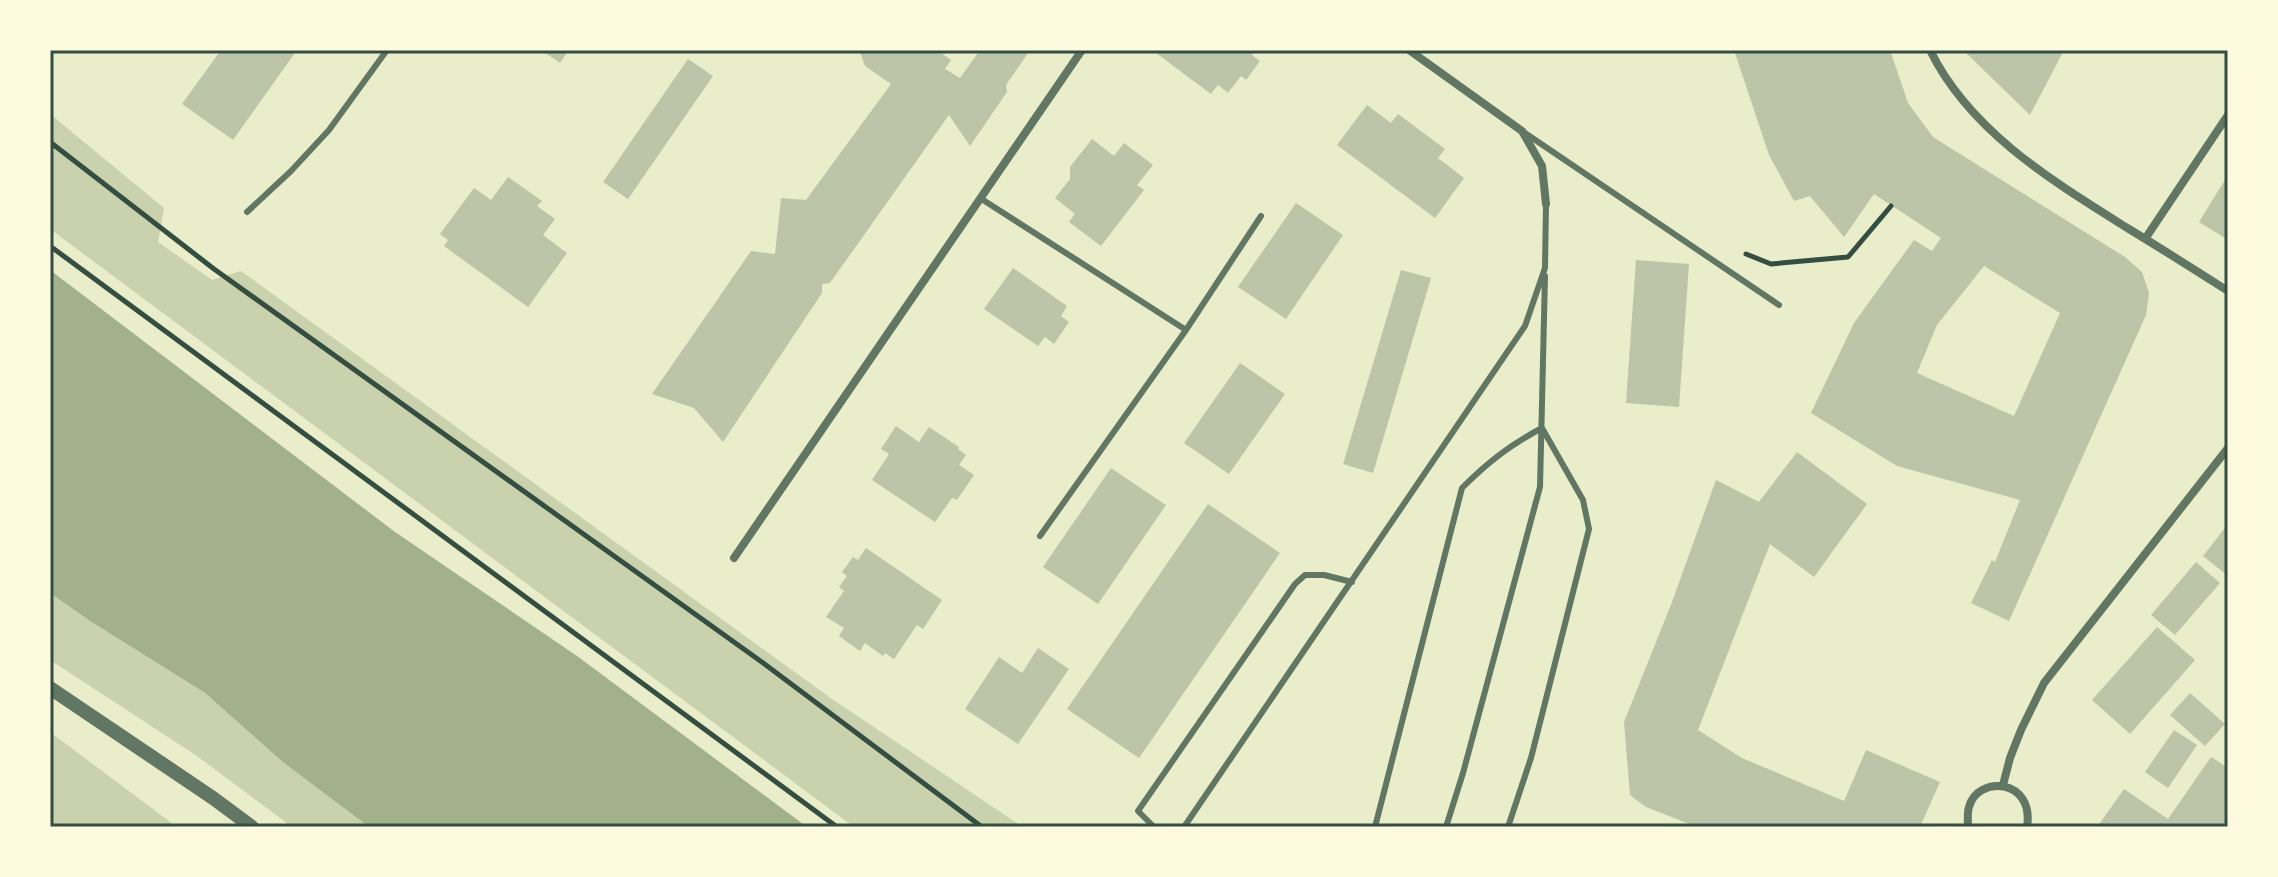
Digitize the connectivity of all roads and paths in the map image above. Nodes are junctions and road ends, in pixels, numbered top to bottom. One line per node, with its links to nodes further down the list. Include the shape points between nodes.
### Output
1 (387, 50): 11 (lane, via 329,130)
2 (1082, 50): 8 (street)
3 (1409, 50): 6 (street)
4 (1930, 50): 13 (street, via 1954,90 2001,140)
5 (2228, 115): 13 (street)
6 (1522, 131): 9 (street, via 1542,166); 18 (lane)
7 (50, 142): 29 (path, via 214,269 759,660)
8 (980, 198): 19 (lane); 23 (street)
9 (1546, 204): 16 (lane)
10 (1891, 206): 15 (path, via 1848,257 1771,264)
11 (247, 212)
12 (1261, 216): 19 (lane)
13 (2145, 239): 17 (street)
14 (50, 246): 28 (path)
15 (1742, 252)
16 (1545, 268): 20 (lane); 24 (lane, via 1525,326)
17 (2228, 291)
18 (1779, 305)
19 (1186, 330): 22 (lane)
20 (1542, 428): 32 (lane, via 1512,444 1462,488); 33 (lane, via 1540,487); 34 (lane, via 1583,500 1589,529 1531,758)
21 (2228, 448): 26 (street, via 2044,683)
22 (1040, 536)
23 (734, 558)
24 (1352, 582): 30 (lane, via 1305,575 1295,584 1138,811); 31 (lane)
25 (50, 688): 27 (street)
26 (2003, 785): 35 (street, via 1982,789 1969,806); 36 (street, via 2021,794 2030,812)
27 (252, 827)
28 (837, 827)
29 (982, 827)
30 (1154, 827)
31 (1184, 827)
32 (1375, 827)
33 (1446, 827)
34 (1508, 827)
35 (1968, 827)
36 (2027, 827)

